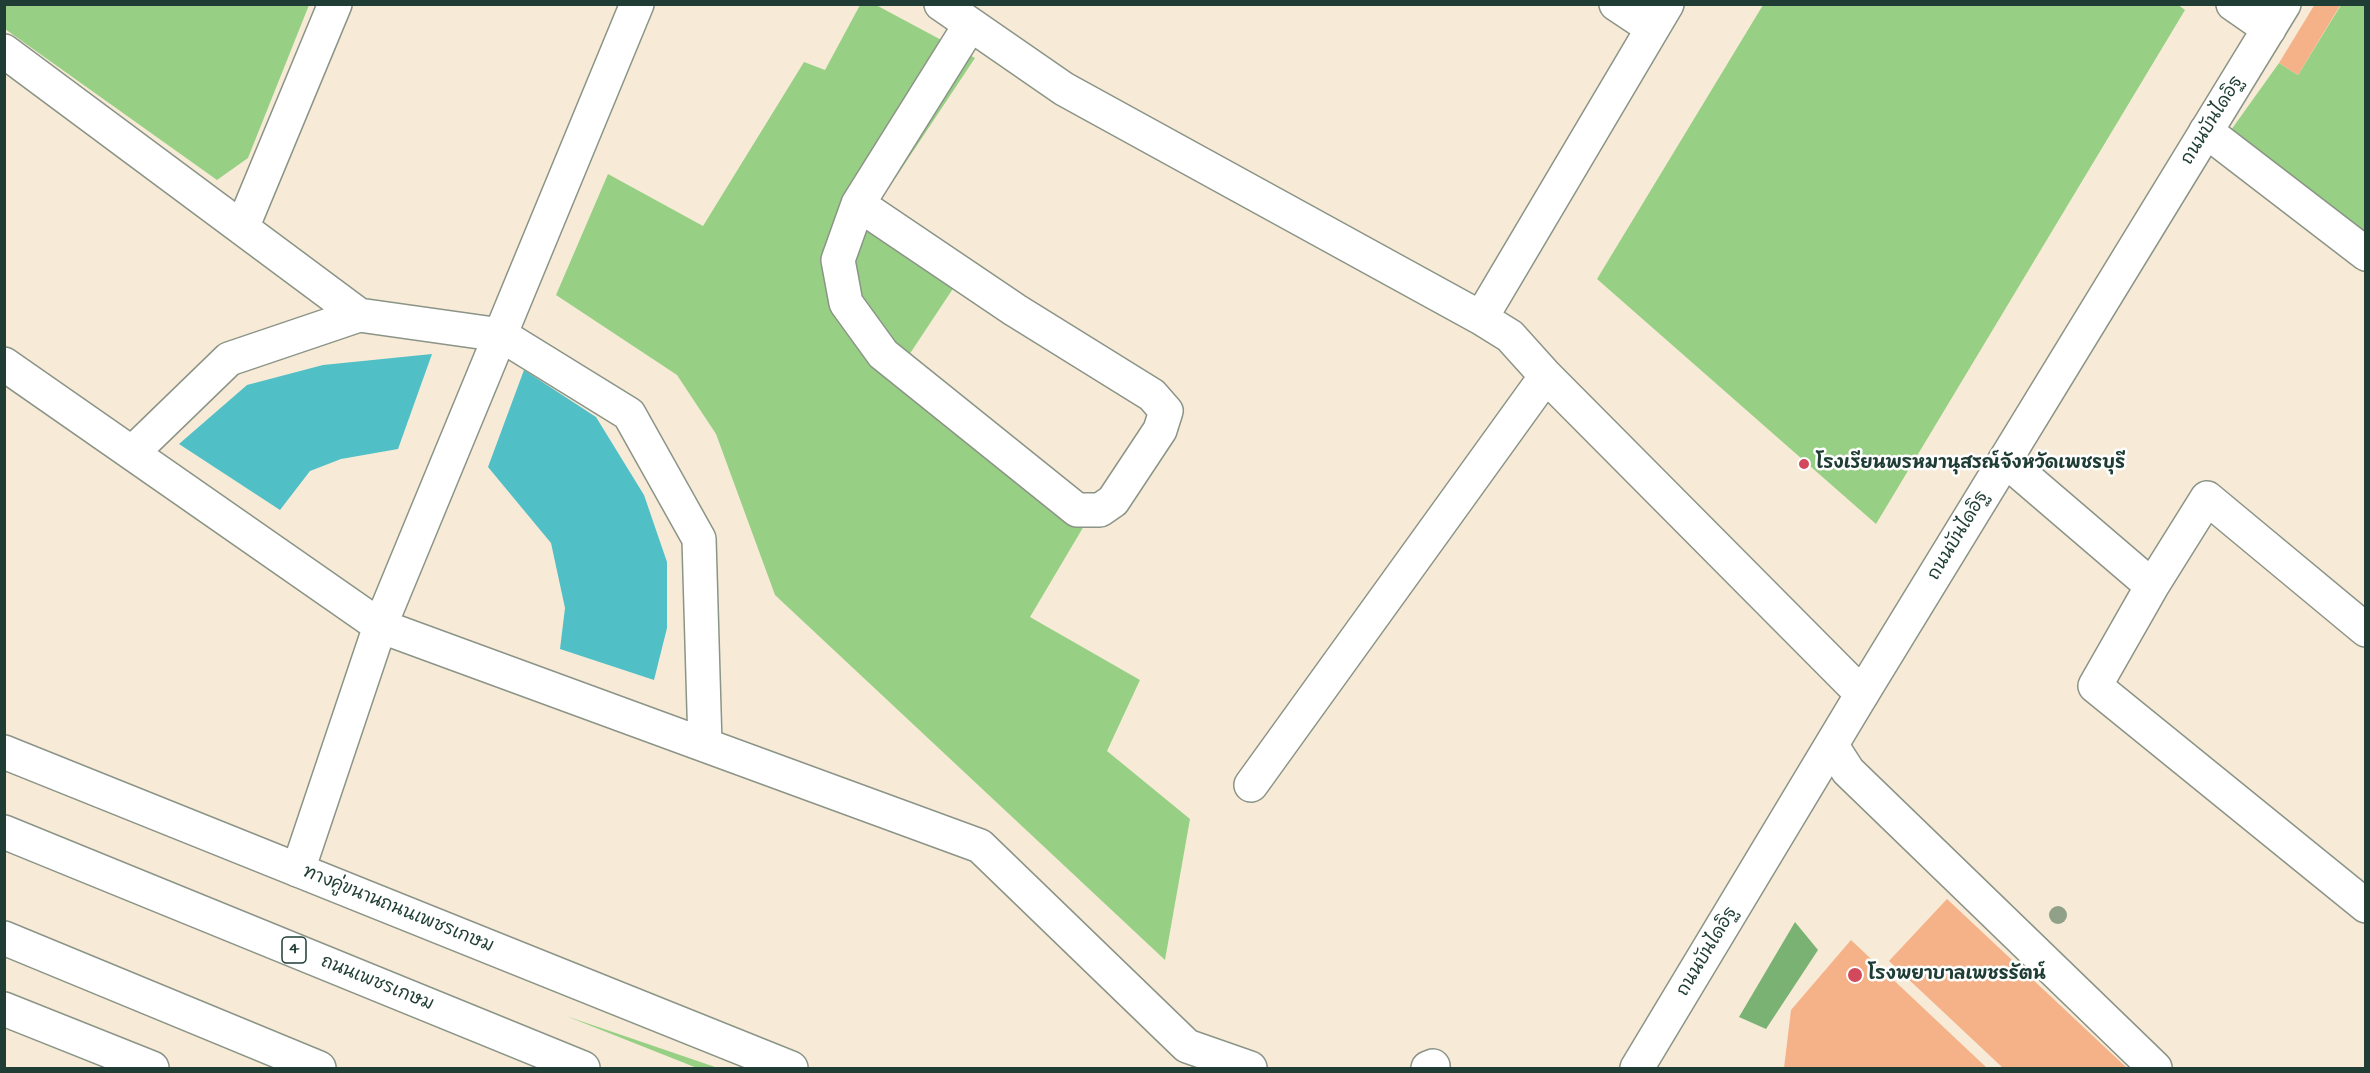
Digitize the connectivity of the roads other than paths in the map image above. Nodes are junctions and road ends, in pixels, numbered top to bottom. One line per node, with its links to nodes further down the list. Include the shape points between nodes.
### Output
1 (335, 4): 12 (main road)
2 (638, 4): 16 (main road)
3 (941, 4): 8 (main road)
4 (1616, 4): 6 (main road)
5 (2233, 4): 7 (main road)
6 (1659, 16): 15 (main road)
7 (2277, 17): 10 (main road, ถนนบันไดอิฐ)
8 (970, 25): 11 (main road); 15 (main road, via 1064,89)
9 (4, 51): 12 (main road)
10 (2206, 131): 13 (main road); 20 (main road, ถนนบันไดอิฐ)
11 (858, 204): 11 (main road, via 838,260 846,303 883,354 1077,510 1100,510 1113,501 1160,430 1166,411 1152,395 1015,310)
12 (242, 228): 14 (main road)
13 (2366, 254)
14 (359, 315): 16 (main road); 19 (main road, via 229,359)
15 (1481, 318): 18 (main road, via 1510,336)
16 (501, 334): 22 (main road); 25 (main road, via 629,414 699,539)
17 (4, 364): 19 (main road)
18 (1546, 376): 24 (main road); 28 (main road)
19 (132, 453): 22 (main road)
20 (2005, 460): 21 (main road); 24 (main road, ถนนบันไดอิฐ)
21 (2152, 586): 23 (main road, via 2207,498); 31 (main road, via 2095,686)
22 (380, 626): 25 (main road); 30 (main road)
23 (2366, 630)
24 (1862, 694): 26 (main road, ถนนบันไดอิฐ)
25 (705, 745): 38 (main road, via 980,846 1187,1046)
26 (1832, 746): 39 (main road, ถนนบันไดอิฐ); 40 (main road, via 1848,771)
27 (4, 752): 30 (main road, ทางคู่ขนานถนนเพชรเกษม)
28 (1251, 785)
29 (4, 832): 36 (main road, ถนนเพชรเกษม / 4)
30 (298, 870): 37 (main road, ทางคู่ขนานถนนเพชรเกษม)
31 (2366, 906)
32 (4, 938): 35 (main road)
33 (4, 1010): 34 (main road)
34 (152, 1068)
35 (319, 1068)
36 (583, 1068)
37 (790, 1068)
38 (1250, 1068)
39 (1637, 1068)
40 (2155, 1068)

